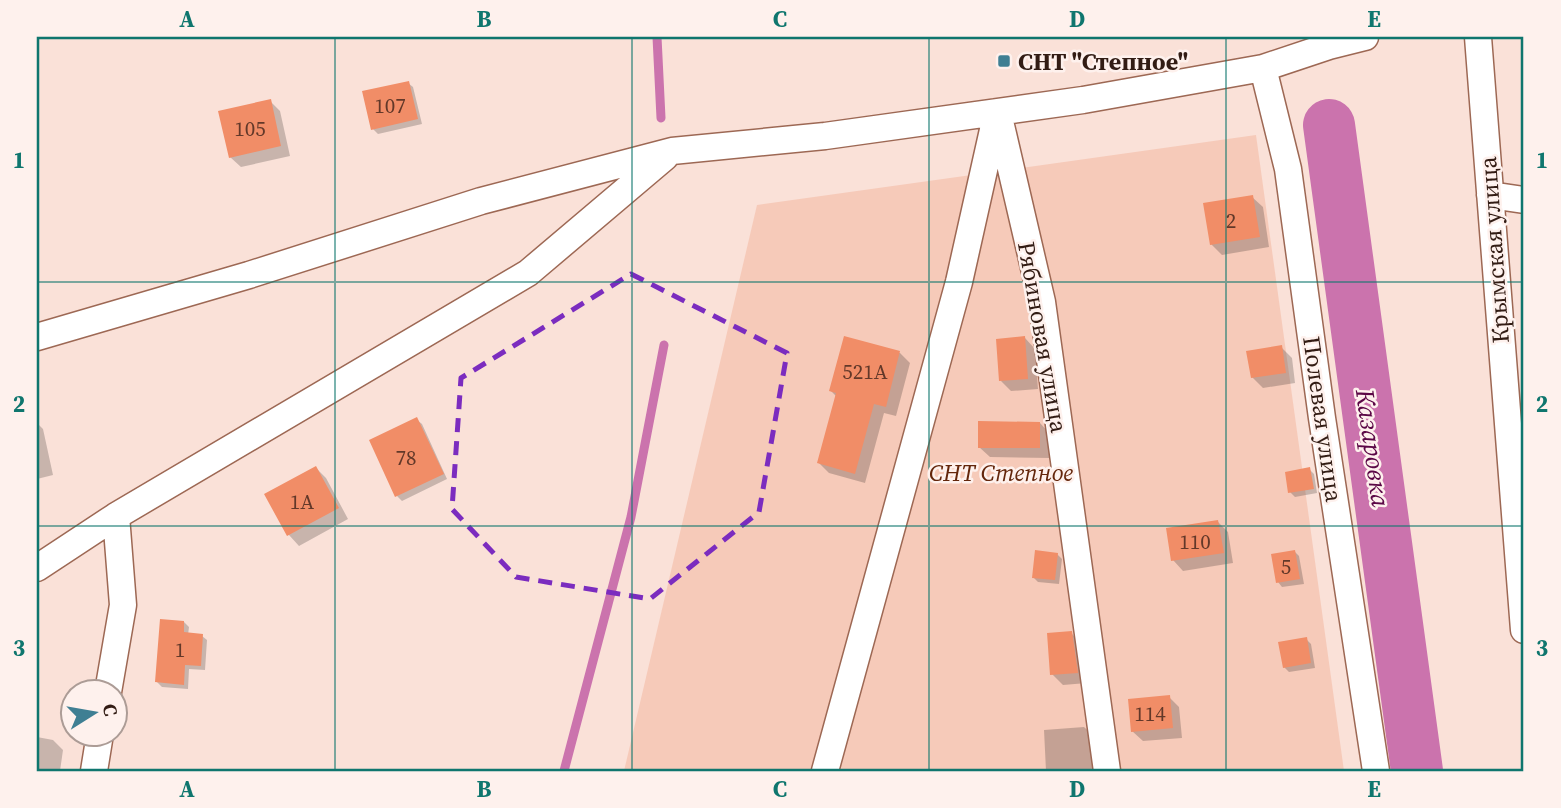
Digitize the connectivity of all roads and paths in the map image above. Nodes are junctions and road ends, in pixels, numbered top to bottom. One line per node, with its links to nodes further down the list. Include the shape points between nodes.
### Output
1 (1365, 37): 3 (street)
2 (1478, 37): 6 (street, Крымская улица)
3 (1263, 68): 4 (street); 17 (street, Полевая улица, via 1289,169)
4 (998, 112): 5 (street); 15 (street, via 959,282); 16 (street, Рябиновая улица, via 1042,302)
5 (671, 151): 8 (street, via 481,201); 9 (street, via 528,273)
6 (1490, 195): 7 (street); 11 (street, Крымская улица)
7 (1524, 200)
8 (37, 337)
9 (116, 516): 10 (street); 12 (street, via 123,605)
10 (37, 568)
11 (1524, 630)
12 (110, 678)
13 (98, 748): 14 (street)
14 (94, 771)
15 (825, 771)
16 (1107, 771)
17 (1376, 771)

